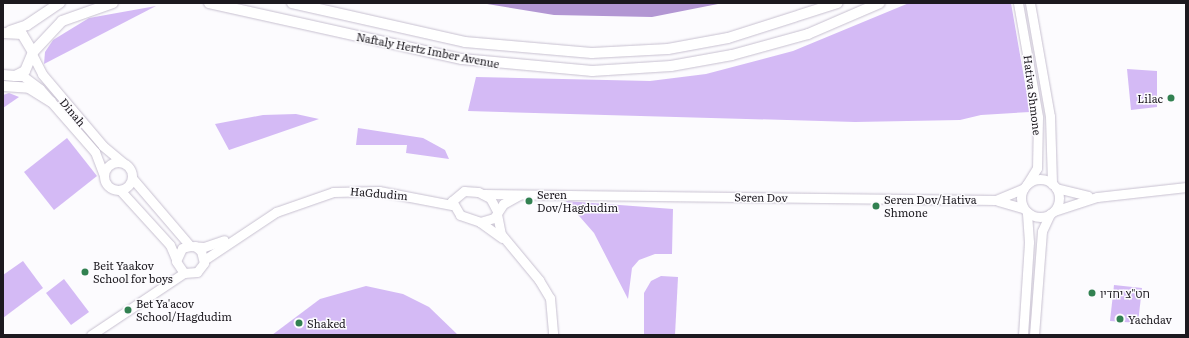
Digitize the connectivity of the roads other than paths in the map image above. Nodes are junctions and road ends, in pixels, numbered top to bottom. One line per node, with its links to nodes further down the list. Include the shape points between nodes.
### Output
1 (60, 3): 9 (main road, via 27,25)
2 (114, 3): 10 (main road, via 62,21)
3 (208, 3): 6 (main road, Naftaly Hertz Imber Avenue, via 462,59 592,71 670,66 762,48 822,28)
4 (292, 3): 5 (main road, Naftaly Hertz Imber Avenue, via 465,42 592,53 668,48 728,38)
5 (838, 3)
6 (880, 3)
7 (1018, 3): 18 (street, Hativa Shmone, via 1038,117 1037,168)
8 (1030, 3): 19 (street, Hativa Shmone, via 1050,116)
9 (6, 32): 10 (main road, via 22,34)
10 (33, 54): 12 (main road, via 29,67); 15 (street, Dinah, via 42,74 103,146)
11 (3, 75): 12 (main road)
12 (15, 76): 14 (street, Dinah, via 35,83)
13 (3, 86): 14 (main road, via 29,88)
14 (51, 102): 16 (street, Dinah, via 94,152)
15 (122, 162): 16 (street, via 110,164); 17 (street, via 130,167)
16 (104, 175): 21 (street, via 109,186)
17 (132, 178): 21 (street, via 128,186); 33 (street, via 179,237)
18 (1026, 186): 19 (street, via 1040,179); 25 (street, Seren Dov); 27 (street, via 1021,198)
19 (1054, 186): 24 (street); 28 (street, via 1058,202)
20 (1186, 187): 24 (street)
21 (120, 190): 34 (street, via 170,245)
22 (526, 193): 23 (street, Seren Dov); 25 (street, Seren Dov); 29 (street, Seren Dov, via 511,198)
23 (483, 194): 26 (street, via 464,191 455,196); 29 (street, via 494,202)
24 (1097, 197): 28 (street)
25 (996, 200): 27 (street, Seren Dov)
26 (452, 205): 30 (street, via 460,215); 31 (street, HaGdudim, via 379,191 333,192 295,203)
27 (1025, 210): 28 (street, via 1040,217); 40 (street, via 1029,242)
28 (1052, 212): 41 (street, via 1042,231)
29 (497, 213): 30 (street); 32 (street, via 497,227)
30 (480, 222): 32 (street)
31 (241, 232): 33 (street, HaGdudim, via 212,245); 35 (street, HaGdudim)
32 (505, 240): 39 (street, via 547,293 554,316)
33 (192, 246): 34 (street, via 182,248); 35 (street)
34 (176, 260): 36 (street); 37 (street)
35 (204, 260): 36 (street, via 197,272)
36 (184, 273): 37 (street)
37 (160, 288): 38 (street)
38 (90, 335)
39 (553, 335)
40 (1023, 335)
41 (1034, 335)

